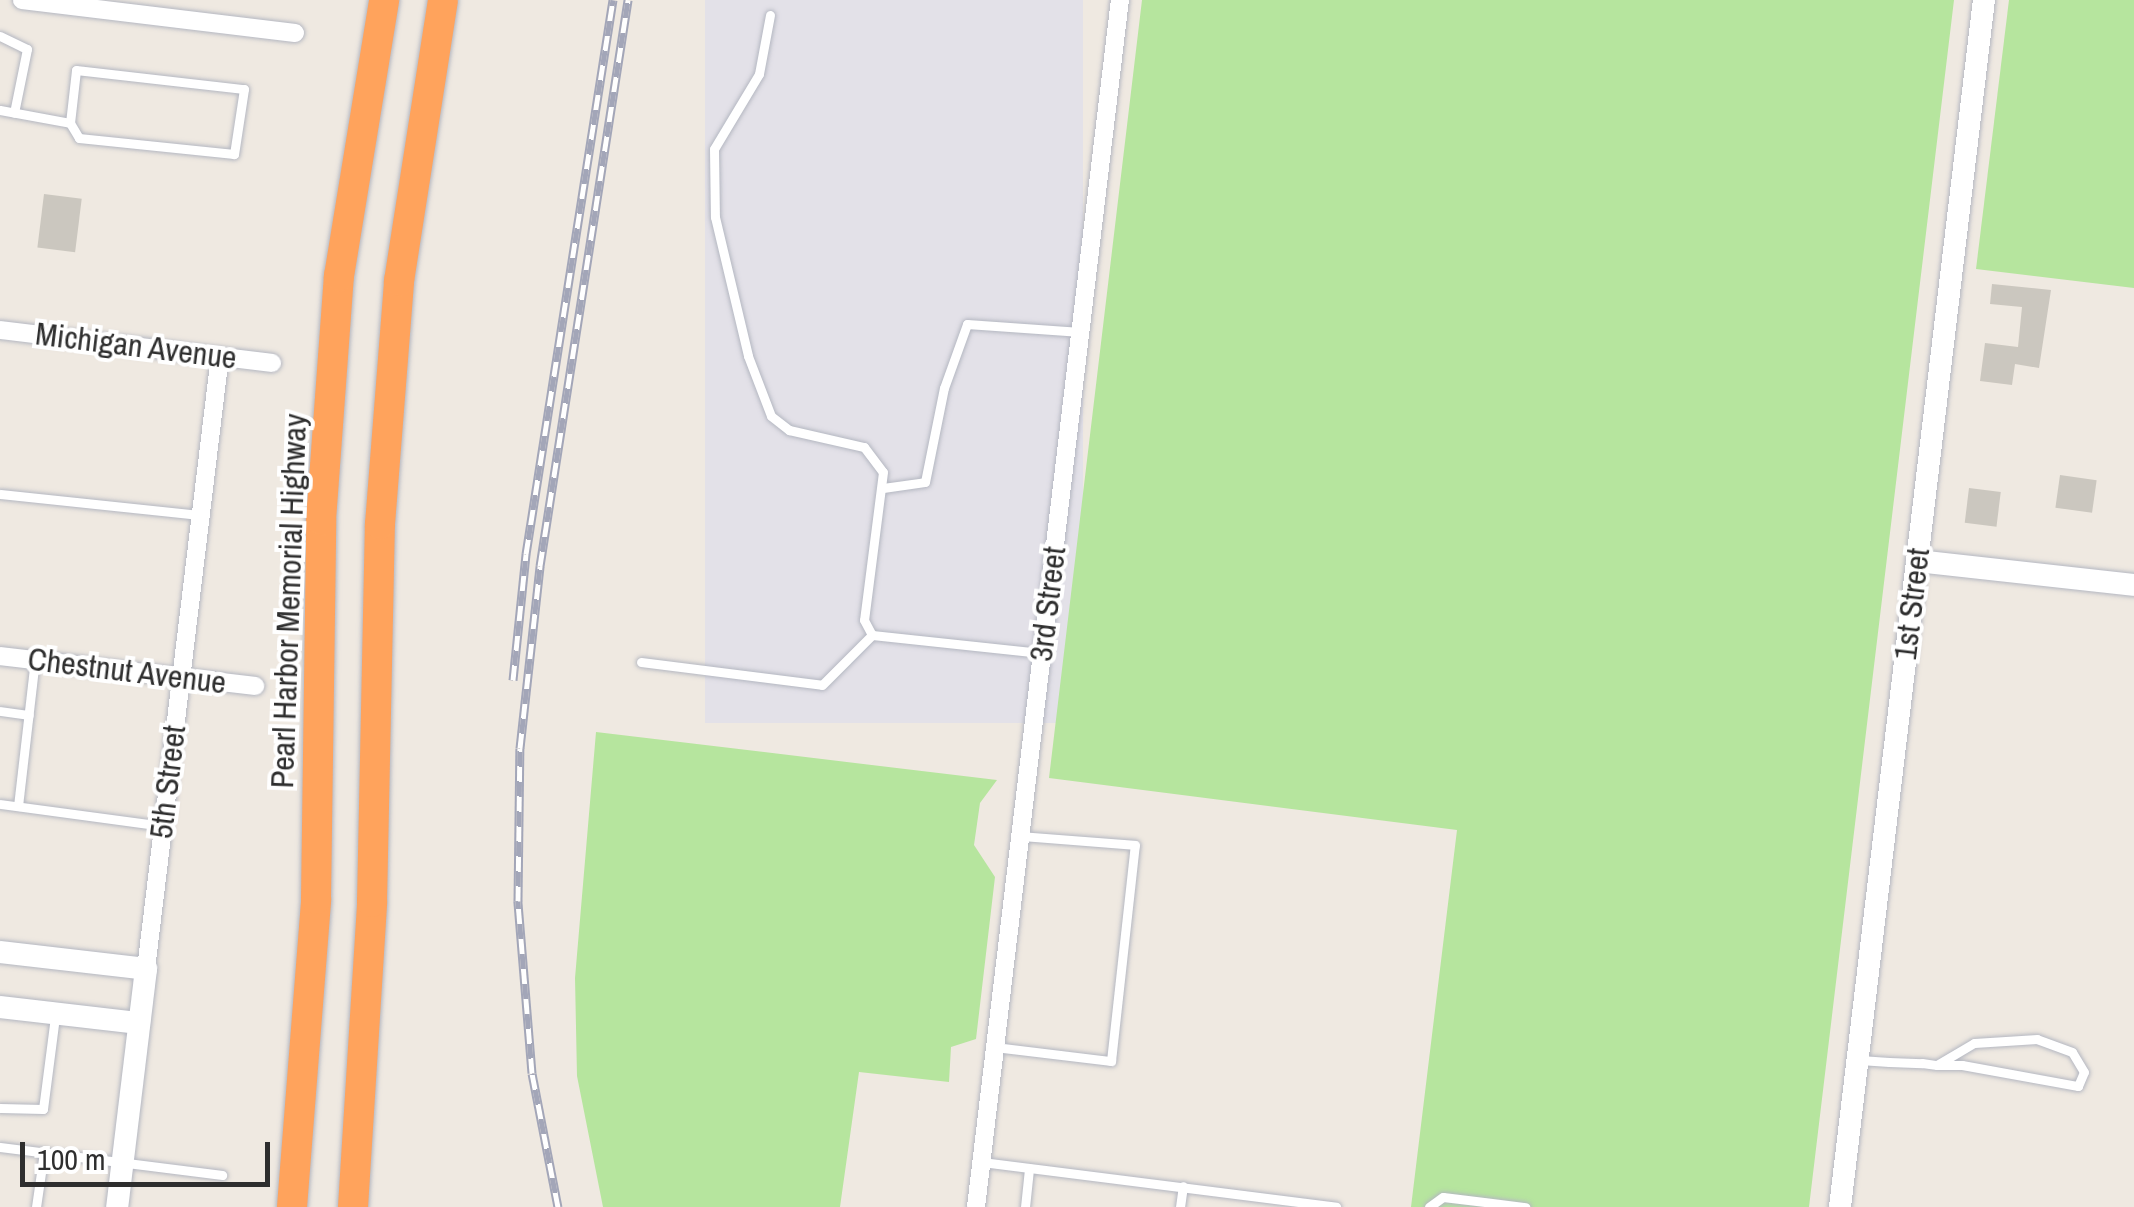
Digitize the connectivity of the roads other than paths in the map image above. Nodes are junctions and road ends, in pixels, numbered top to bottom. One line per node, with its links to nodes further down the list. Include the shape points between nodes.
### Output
1 (31, 0): 7 (street)
2 (384, 0): 52 (highway, Pearl Harbor Memorial Highway, via 338,294 322,520 316,899)
3 (443, 0): 53 (highway, via 398,281)
4 (1120, 0): 13 (street, 3rd Street)
5 (1984, 0): 19 (street, 1st Street)
6 (770, 15): 16 (lane, via 759,74 714,149 723,252 748,356 771,416 789,430 864,447 883,472)
7 (295, 32)
8 (0, 36): 10 (lane, via 27,49)
9 (0, 110): 10 (lane)
10 (14, 114): 11 (lane)
11 (70, 123): 11 (lane, via 79,138 234,154 244,89 76,70)
12 (0, 330): 14 (street, Michigan Avenue)
13 (1080, 332): 16 (lane, via 967,324 944,388 925,482); 22 (street, 3rd Street)
14 (220, 356): 15 (street, Michigan Avenue); 18 (street, 5th Street)
15 (272, 362)
16 (882, 488): 21 (lane, via 864,620)
17 (0, 494): 18 (lane)
18 (200, 514): 26 (street, 5th Street)
19 (1917, 560): 20 (street); 40 (street, 1st Street)
20 (2134, 585)
21 (872, 635): 22 (lane); 25 (lane, via 822,685)
22 (1042, 654): 33 (street, 3rd Street)
23 (0, 656): 24 (street, Chestnut Avenue)
24 (35, 660): 26 (street, Chestnut Avenue); 29 (lane)
25 (641, 662)
26 (181, 678): 27 (street, Chestnut Avenue); 32 (street, 5th Street)
27 (254, 686)
28 (0, 711): 29 (lane)
29 (28, 715): 31 (lane)
30 (0, 804): 31 (lane)
31 (18, 806): 32 (lane)
32 (163, 826): 35 (street, 5th Street)
33 (1020, 836): 39 (street, 3rd Street); 39 (lane, via 1136,845 1111,1061)
34 (0, 952): 35 (street)
35 (146, 969): 38 (street, 5th Street)
36 (0, 1007): 37 (street)
37 (55, 1013): 38 (street); 42 (lane, via 43,1109)
38 (139, 1023): 45 (street, 5th Street)
39 (995, 1047): 46 (street, 3rd Street)
40 (1857, 1060): 41 (lane); 60 (street, 1st Street)
41 (1937, 1065): 41 (lane, via 2067,1086 2078,1086 2084,1072 2072,1052 2037,1039 1974,1042)
42 (0, 1108)
43 (0, 1147): 44 (lane)
44 (44, 1152): 45 (lane); 50 (lane)
45 (122, 1162): 48 (lane); 51 (street, 5th Street)
46 (982, 1162): 47 (lane); 54 (street, 3rd Street)
47 (1029, 1168): 49 (lane); 55 (lane)
48 (222, 1175)
49 (1182, 1186): 56 (lane); 57 (lane)
50 (36, 1207)
51 (117, 1207)
52 (292, 1207)
53 (353, 1207)
54 (976, 1207)
55 (1024, 1207)
56 (1180, 1207)
57 (1336, 1207)
58 (1429, 1207): 59 (lane, via 1443,1197)
59 (1525, 1207)
60 (1840, 1207)

